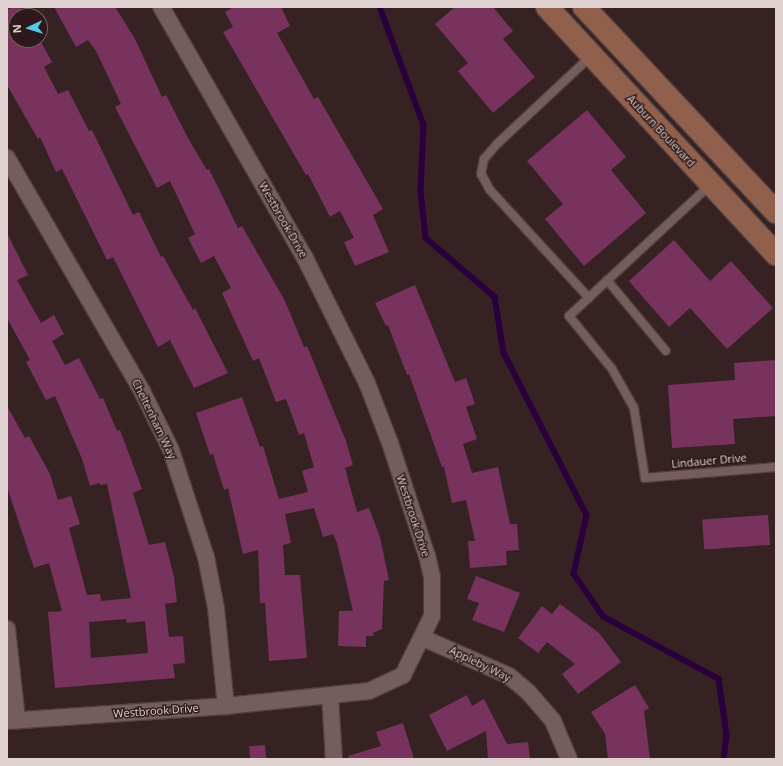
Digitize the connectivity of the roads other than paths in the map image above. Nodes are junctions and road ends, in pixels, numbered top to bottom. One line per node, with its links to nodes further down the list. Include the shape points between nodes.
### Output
1 (161, 7): 14 (street, Westbrook Drive, via 306,258 367,383 412,508 432,578 432,616)
2 (584, 7): 7 (main road)
3 (551, 9): 4 (main road, Auburn Boulevard)
4 (591, 56): 6 (main road, Auburn Boulevard); 10 (lane, via 484,158 481,174 490,190)
5 (7, 158): 16 (street, Cheltenham Way, via 142,391 172,450 206,557 216,608)
6 (711, 184): 8 (main road, Auburn Boulevard); 9 (lane)
7 (776, 212)
8 (776, 254)
9 (606, 280): 10 (lane); 11 (lane)
10 (589, 298): 12 (lane, Lindauer Drive, via 569,316 612,370 634,408 644,478)
11 (666, 350)
12 (776, 467)
13 (7, 629): 17 (street)
14 (424, 638): 15 (street, Westbrook Drive, via 402,675 392,682 369,691); 19 (street, Appleby Way, via 509,676 529,693 553,722)
15 (330, 696): 16 (street, Westbrook Drive); 18 (street)
16 (226, 706): 17 (street, Westbrook Drive)
17 (12, 720)
18 (334, 759)
19 (569, 759)

